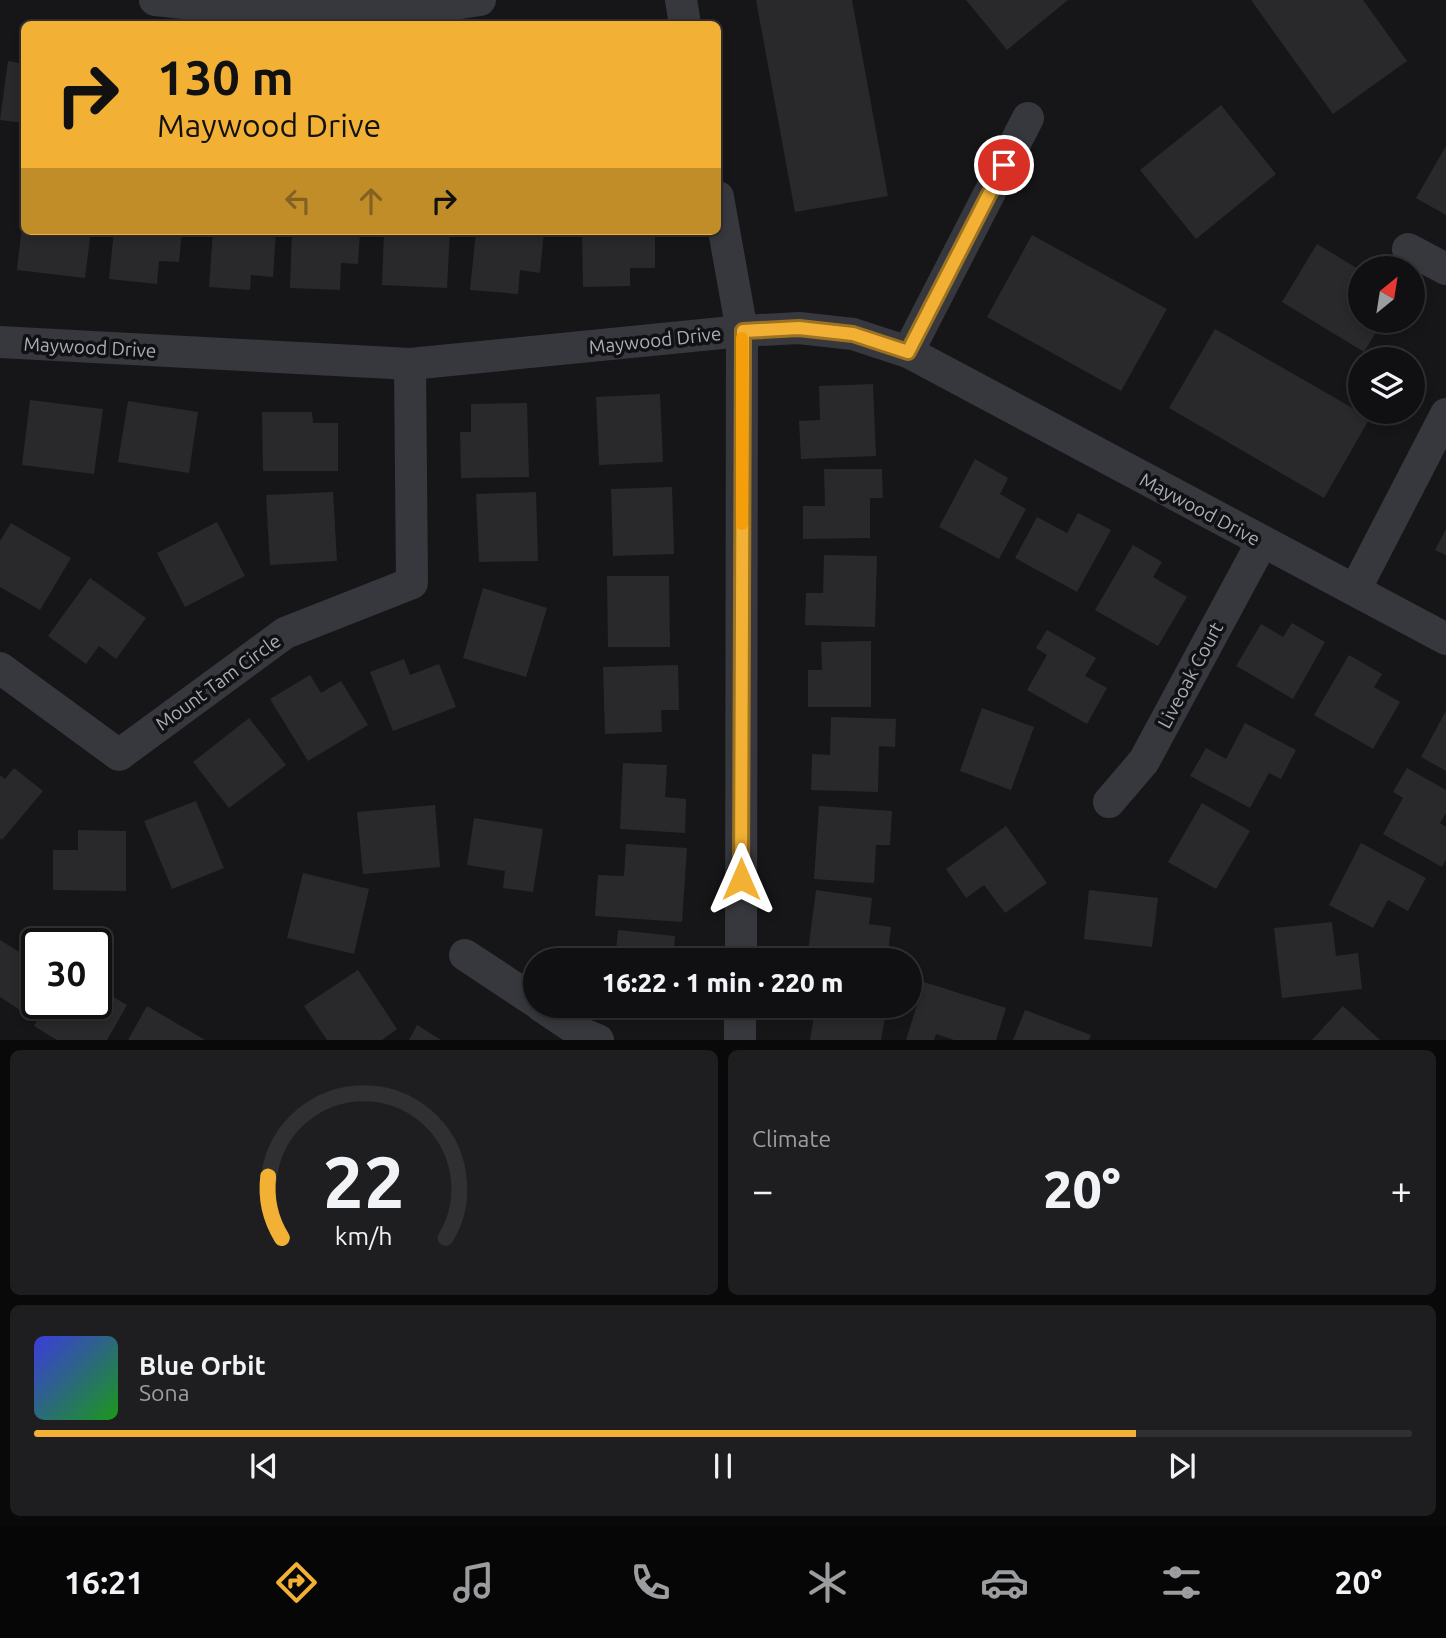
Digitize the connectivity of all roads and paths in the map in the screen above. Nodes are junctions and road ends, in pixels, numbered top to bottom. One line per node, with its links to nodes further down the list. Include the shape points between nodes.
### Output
1 (155, 0): 2 (street, via 292,14)
2 (480, 0)
3 (681, 0): 4 (street)
4 (684, 21)
5 (1028, 118): 11 (street)
6 (721, 213): 9 (street)
7 (1408, 249): 8 (street)
8 (1446, 269)
9 (743, 331): 11 (street, Maywood Drive, via 799,328 853,334); 12 (street, Maywood Drive); 19 (street)
10 (0, 342): 12 (street, Maywood Drive)
11 (908, 352): 14 (street, Maywood Drive)
12 (410, 365): 17 (street, Mount Tam Circle, via 412,583 285,633 119,755)
13 (1446, 414): 15 (street)
14 (1262, 542): 15 (street, Maywood Drive); 18 (street, Liveoak Court, via 1144,761)
15 (1354, 590): 16 (street, Maywood Drive)
16 (1446, 639)
17 (0, 668)
18 (1109, 802)
19 (741, 948)
20 (465, 955): 21 (street)
21 (523, 993)
22 (559, 1018): 24 (street)
23 (740, 1018): 25 (street)
24 (598, 1040)
25 (740, 1040)

